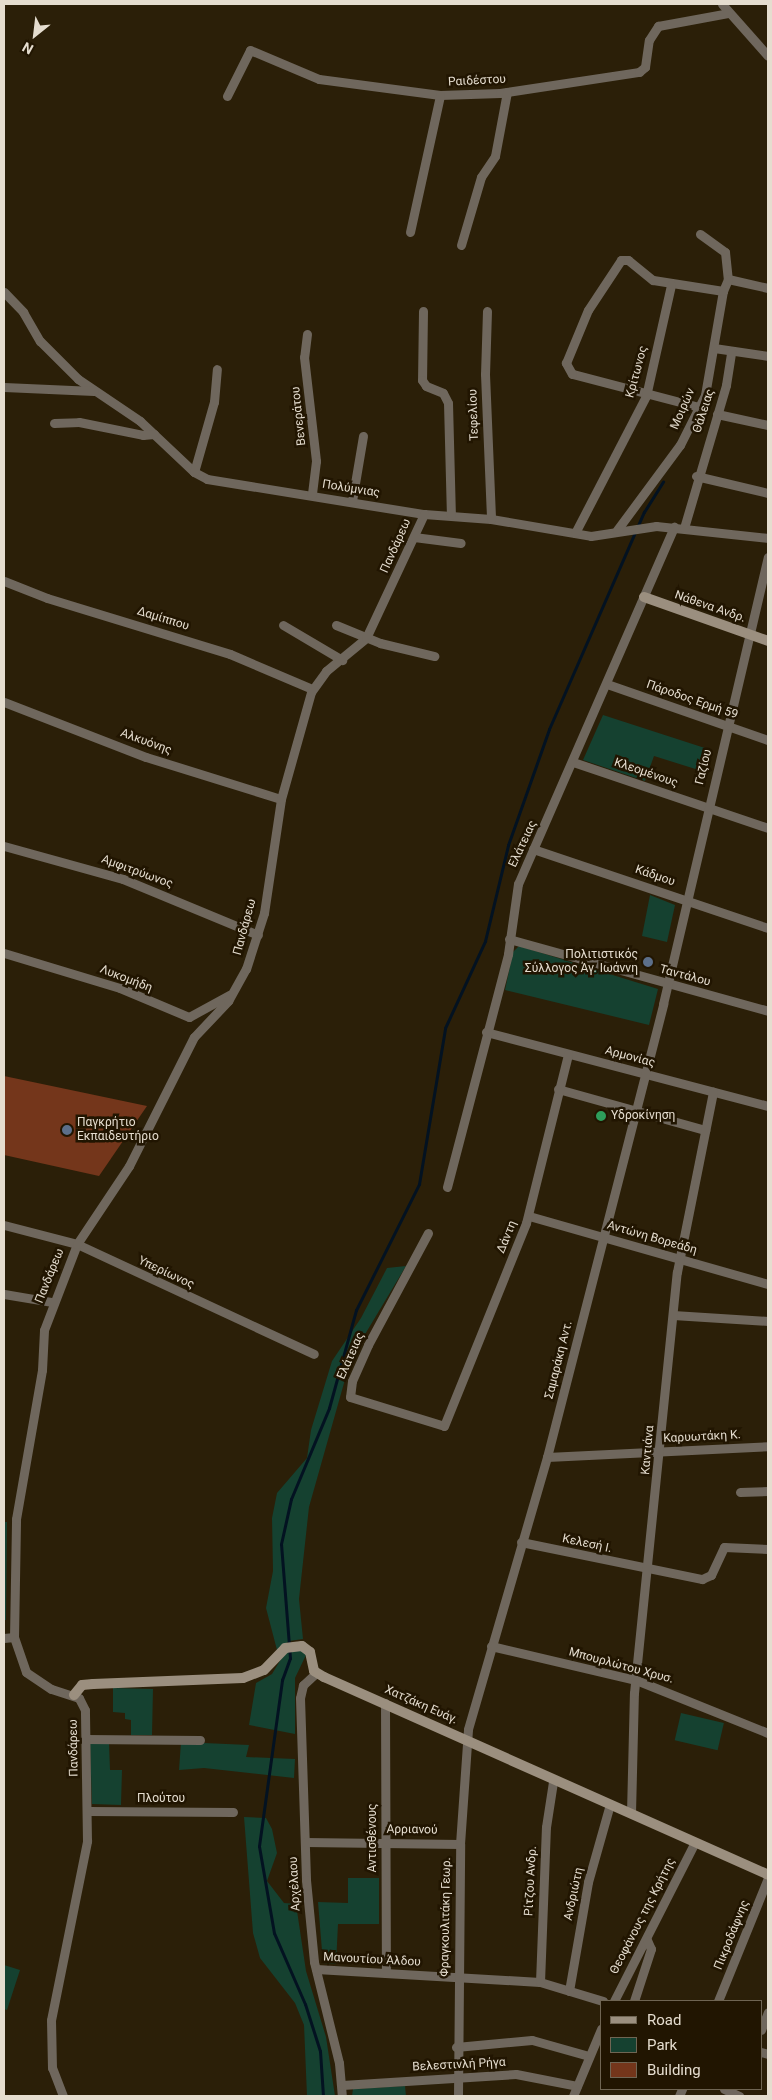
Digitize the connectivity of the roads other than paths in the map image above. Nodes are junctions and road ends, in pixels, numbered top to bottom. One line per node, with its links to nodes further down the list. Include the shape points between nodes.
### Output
1 (722, 4): 2 (street)
2 (728, 12): 3 (street); 4 (street, Ραιδέστου, via 658,26 649,40 645,67 639,72)
3 (768, 56)
4 (507, 92): 5 (street, Ραιδέστου); 9 (street, via 495,156 481,177)
5 (440, 95): 6 (street, Ραιδέστου, via 319,79 250,50); 7 (street)
6 (227, 96)
7 (410, 232)
8 (700, 234): 10 (street, via 725,252)
9 (461, 245)
10 (728, 279): 12 (street); 13 (street, Μοιρών)
11 (671, 285): 13 (street); 24 (street, Κρίτωνος); 24 (street, via 643,275 626,259 619,262 588,310 566,363 572,374)
12 (768, 288)
13 (723, 291): 18 (street, Μοιρών)
14 (4, 292): 23 (street, Πολύμνιας, via 23,312 40,341)
15 (423, 311): 37 (street, via 422,380 446,396 450,410)
16 (487, 311): 38 (street, Τεφελίου, via 485,374)
17 (307, 334): 34 (street, Βενεράτου, via 304,357 316,461)
18 (714, 348): 19 (street); 25 (street, Μοιρών)
19 (731, 352): 20 (street); 26 (street, Θάλειας)
20 (768, 356)
21 (217, 369): 31 (street, via 214,402)
22 (4, 387): 23 (street)
23 (94, 390): 29 (street, Πολύμνιας)
24 (646, 396): 25 (street); 42 (street, Κρίτωνος)
25 (699, 407): 41 (street, Μοιρών, via 670,461)
26 (717, 414): 28 (street); 32 (street, Θάλειας)
27 (54, 423): 29 (street, via 79,422 143,435)
28 (768, 425)
29 (154, 434): 31 (street, Πολύμνιας)
30 (363, 436): 35 (street)
31 (194, 472): 34 (street, Πολύμνιας, via 212,480)
32 (696, 476): 33 (street); 40 (street, Θάλειας)
33 (768, 493)
34 (312, 495): 35 (street, Πολύμνιας)
35 (352, 501): 36 (street, Πολύμνιας)
36 (424, 514): 37 (street, Πολύμνιας); 43 (street, Πανδάρεω)
37 (451, 515): 38 (street, Πολύμνιας)
38 (491, 518): 42 (street, Πολύμνιας)
39 (674, 527): 40 (street, Πολύμνιας); 41 (street, Πολύμνιας); 48 (street, Ελάτειας)
40 (684, 528): 44 (street, Πολύμνιας)
41 (617, 530): 42 (street, Πολύμνιας, via 595,536)
42 (575, 534)
43 (414, 537): 45 (street); 52 (street, Πανδάρεω)
44 (768, 538)
45 (461, 543)
46 (768, 557): 51 (street, Γαζίου)
47 (4, 581): 57 (street, Δαμίππου, via 47,598 230,654)
48 (644, 597): 51 (street, Νάθενα Ανδρ.); 56 (street, Ελάτειας)
49 (283, 625): 55 (street)
50 (336, 625): 52 (street)
51 (747, 634): 53 (street, Νάθενα Ανδρ.); 59 (street, Γαζίου)
52 (366, 638): 54 (street); 55 (street, Πανδάρεω)
53 (768, 642)
54 (434, 656)
55 (342, 660): 57 (street, Πανδάρεω, via 326,671)
56 (607, 684): 59 (street, Πάροδος Ερμή 59); 61 (street, Ελάτειας)
57 (312, 689): 62 (street, Πανδάρεω)
58 (4, 702): 62 (street, Αλκυόνης, via 146,757)
59 (727, 726): 60 (street, Πάροδος Ερμή 59); 63 (street, Γαζίου)
60 (768, 740)
61 (573, 762): 63 (street, Κλεομένους); 66 (street, Ελάτειας)
62 (281, 799): 69 (street, Πανδάρεω)
63 (706, 807): 64 (street, Κλεομένους); 67 (street, Γαζίου)
64 (768, 828)
65 (4, 846): 69 (street, Αμφιτρύωνος, via 123,879)
66 (534, 849): 67 (street, Κάδμου); 70 (street, Ελάτειας, via 516,891)
67 (686, 900): 68 (street, Κάδμου); 72 (street, Γαζίου)
68 (768, 928)
69 (258, 935): 73 (street, Πανδάρεω)
70 (509, 939): 72 (street, Ταντάλου); 75 (street, Ελάτειας)
71 (4, 953): 73 (street, Λυκομήδη, via 120,988 189,1017)
72 (666, 984): 74 (street, Ταντάλου); 77 (street, Σαμαράκη Αντ.)
73 (234, 992): 88 (street, Πανδάρεω, via 194,1037 129,1166)
74 (768, 1011)
75 (486, 1032): 76 (street, Αρμονίας); 83 (street, Ελάτειας)
76 (568, 1054): 77 (street, Αρμονίας); 78 (street, Δάντη)
77 (645, 1074): 79 (street, Αρμονίας); 81 (street, Σαμαράκη Αντ.)
78 (558, 1089): 81 (street); 84 (street, Δάντη)
79 (714, 1092): 80 (street, Αρμονίας); 82 (street, Καντιάνα)
80 (768, 1106)
81 (636, 1111): 82 (street); 87 (street, Σαμαράκη Αντ.)
82 (705, 1130): 89 (street, Καντιάνα)
83 (447, 1187)
84 (529, 1216): 87 (street, Αντώνη Βορεάδη); 96 (street, Δάντη)
85 (4, 1225): 88 (street, Υπερίωνος)
86 (428, 1233): 96 (street, Ελάτειας, via 365,1352 350,1397 444,1426)
87 (604, 1237): 89 (street, Αντώνη Βορεάδη); 99 (street, Σαμαράκη Αντ.)
88 (77, 1244): 92 (street, Πανδάρεω); 95 (street, Υπερίωνος)
89 (679, 1259): 90 (street, Αντώνη Βορεάδη); 93 (street, Καντιάνα)
90 (768, 1284)
91 (4, 1294): 92 (street)
92 (52, 1302): 105 (street, Πανδάρεω, via 44,1330 42,1370 16,1519)
93 (673, 1315): 94 (street); 98 (street, Καντιάνα)
94 (768, 1321)
95 (314, 1354)
96 (448, 1423)
97 (768, 1446): 98 (street, Καρυωτάκη Κ.)
98 (660, 1451): 99 (street, Καρυωτάκη Κ.); 104 (street, Καντιάνα)
99 (547, 1457): 102 (street, Σαμαράκη Αντ.)
100 (768, 1491): 101 (street)
101 (740, 1492)
102 (521, 1542): 104 (street, Κελεσή Ι.); 107 (street, Σαμαράκη Αντ.)
103 (768, 1549): 104 (street, Κελεσή Ι., via 724,1547 705,1579)
104 (649, 1570): 109 (street, Καντιάνα)
105 (14, 1637): 106 (street); 110 (street, Πανδάρεω, via 26,1672 51,1689)
106 (4, 1638)
107 (491, 1646): 109 (street, Μπουρλώτου Χρυσ.); 114 (street, Σαμαράκη Αντ.)
108 (316, 1673): 110 (street, via 308,1650 293,1646 283,1650 264,1670 243,1678 82,1685); 111 (street, Χατζάκη Ευάγ.); 121 (street, Αρχέλαου, via 304,1685 300,1698)
109 (636, 1680): 112 (street, Μπουρλώτου Χρυσ.); 120 (street, Καντιάνα)
110 (74, 1695): 113 (street, Πανδάρεω, via 86,1710)
111 (385, 1703): 114 (street, Χατζάκη Ευάγ.); 122 (street, Αντισθένους)
112 (768, 1733)
113 (86, 1739): 115 (street); 118 (street, Πανδάρεω)
114 (466, 1739): 116 (street, Χατζάκη Ευάγ.); 124 (street, Φραγκουλιτάκη Γεωρ.)
115 (200, 1740)
116 (554, 1782): 117 (street, Χατζάκη Ευάγ.); 130 (street, Ρίτζου Ανδρ., via 546,1827)
117 (610, 1804): 120 (street, Χατζάκη Ευάγ.); 131 (street, Ανδριώτη, via 588,1882)
118 (88, 1811): 119 (street, Πλούτου); 145 (street, Πανδάρεω, via 81,1883 52,2020 52,2068)
119 (233, 1812)
120 (631, 1813): 123 (street, Χατζάκη Ευάγ.)
121 (305, 1842): 122 (street, Αρριανού); 127 (street, Αρχέλαου)
122 (386, 1842): 124 (street, Αρριανού); 128 (street, Αντισθένους)
123 (695, 1842): 125 (street, Χατζάκη Ευάγ.); 126 (street, Θεοφάνους της Κρήτης)
124 (460, 1844): 129 (street, Φραγκουλιτάκη Γεωρ.)
125 (768, 1876): 135 (street, Πικροδάφνης)
126 (647, 1940): 133 (street, Θεοφάνους της Κρήτης); 134 (street, via 651,1949)
127 (316, 1969): 128 (street, Μανουτίου Άλδου); 142 (street, Αρχέλαου)
128 (386, 1973): 129 (street, Μανουτίου Άλδου)
129 (457, 1978): 130 (street, Μανουτίου Άλδου); 139 (street, Φραγκουλιτάκη Γεωρ.)
130 (540, 1982): 131 (street, Μανουτίου Άλδου)
131 (569, 1991): 132 (street, Μανουτίου Άλδου)
132 (600, 2000)
133 (615, 2000)
134 (634, 2000)
135 (718, 2000)
136 (768, 2012): 137 (street)
137 (762, 2027)
138 (600, 2030): 140 (street)
139 (456, 2047): 140 (street, via 532,2040); 141 (street, Φραγκουλιτάκη Γεωρ.)
140 (588, 2056): 143 (street)
141 (457, 2078): 142 (street, Βελεστινλή Ρήγα); 143 (street, Βελεστινλή Ρήγα, via 523,2075); 147 (street, Φραγκουλιτάκη Γεωρ.)
142 (342, 2085): 146 (street, Αρχέλαου)
143 (577, 2086): 148 (street)
144 (726, 2090): 149 (street)
145 (63, 2096)
146 (342, 2096)
147 (458, 2096)
148 (573, 2096)
149 (739, 2096)

